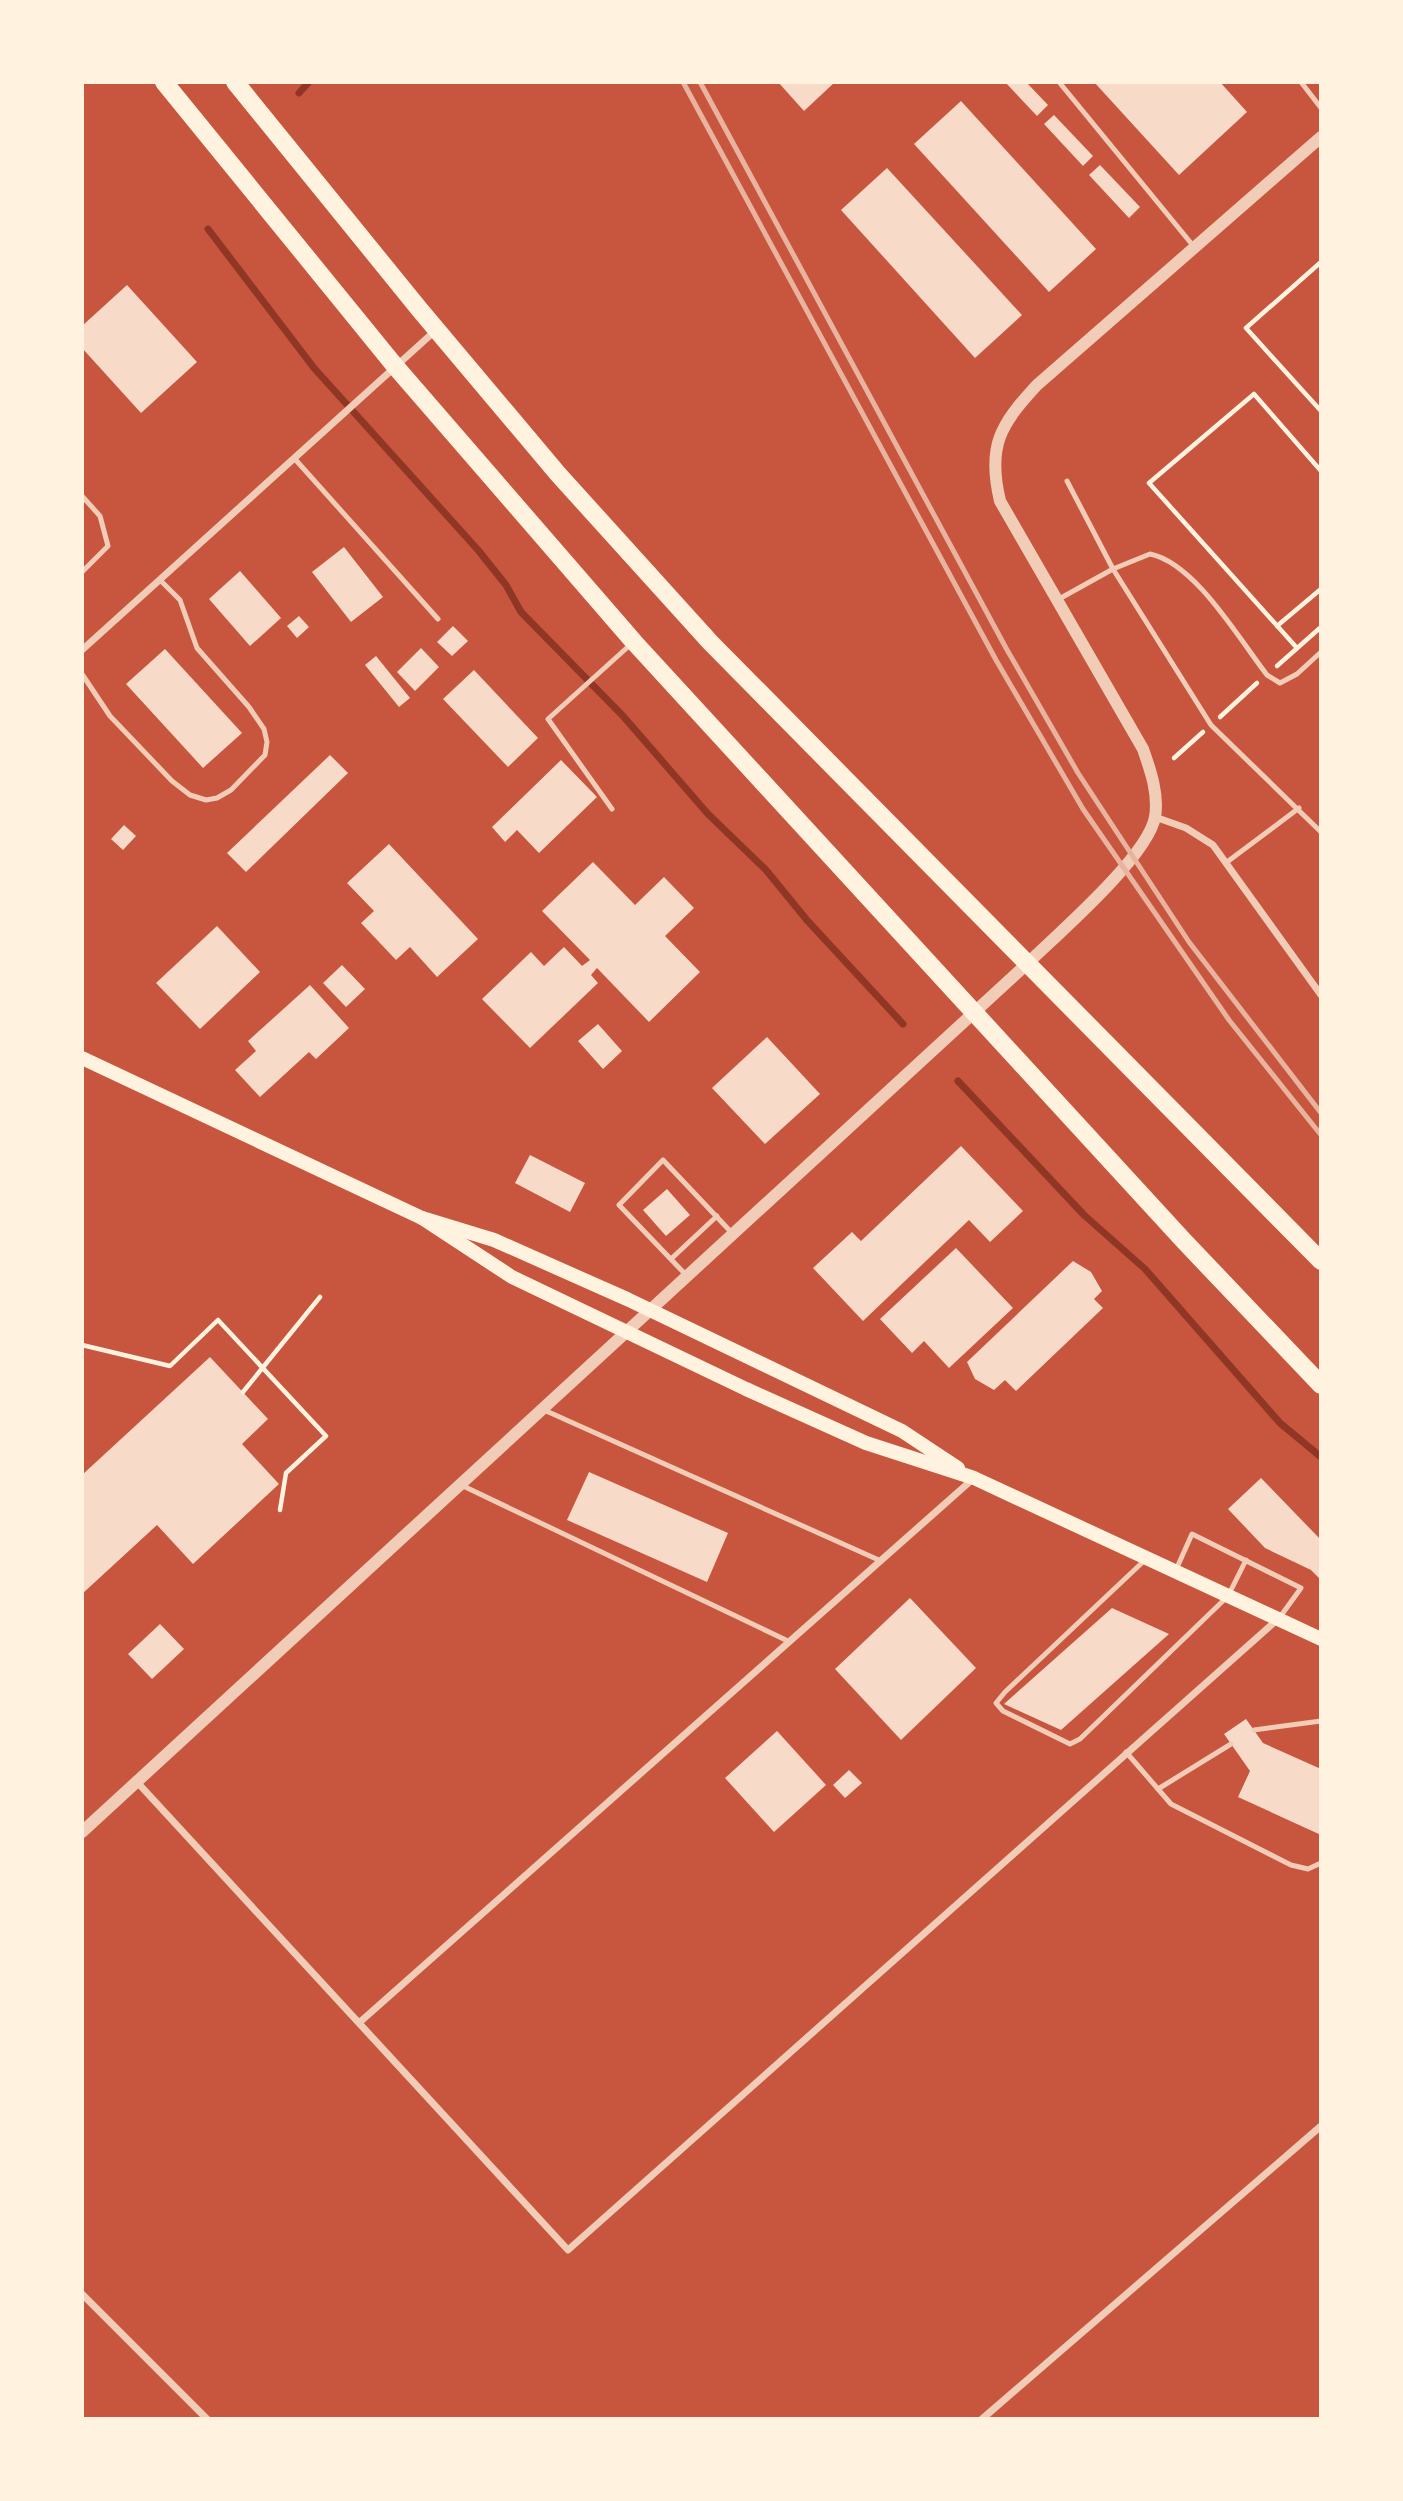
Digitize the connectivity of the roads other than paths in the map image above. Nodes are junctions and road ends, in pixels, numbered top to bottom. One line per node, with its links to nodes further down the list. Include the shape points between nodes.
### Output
1 (164, 82): 9 (main road)
2 (235, 82): 8 (main road)
3 (1059, 82): 7 (lane)
4 (1301, 82): 5 (lane)
5 (1321, 108)
6 (1321, 137): 7 (street)
7 (1195, 248): 16 (street, via 1037,385 998,436 993,458 1000,501)
8 (436, 329): 9 (street); 27 (main road, via 558,474 710,642)
9 (395, 366): 10 (street); 18 (main road)
10 (294, 458): 15 (street); 17 (lane)
11 (1067, 481): 13 (lane)
12 (82, 496): 14 (lane, via 100,516 108,546)
13 (1114, 569): 16 (lane); 20 (lane, via 1150,554 1173,563 1203,593 1266,675 1280,683); 22 (lane, via 1211,725)
14 (82, 572)
15 (160, 580): 19 (street); 21 (lane, via 180,600 197,648 264,729 265,755 217,798 190,795 110,716)
16 (1057, 600): 24 (street, via 1143,749 1154,788)
17 (438, 619)
18 (634, 642): 23 (lane, via 548,719); 29 (main road)
19 (82, 650)
20 (1321, 652)
21 (82, 674)
22 (1299, 808): 25 (lane); 26 (lane)
23 (612, 809)
24 (1155, 817): 26 (street, via 1186,828 1213,845); 27 (street, via 1145,840 1122,869)
25 (1321, 832)
26 (1227, 862): 28 (street)
27 (1030, 962): 29 (street); 35 (main road)
28 (1321, 995)
29 (975, 1013): 33 (street); 39 (main road)
30 (82, 1059): 32 (main road)
31 (717, 1216): 33 (lane); 34 (lane); 34 (lane, via 663,1160 619,1205)
32 (422, 1218): 37 (main road, via 494,1240); 38 (main road, via 512,1277)
33 (734, 1235): 36 (street)
34 (671, 1259): 36 (lane)
35 (1321, 1261)
36 (689, 1278): 37 (street)
37 (653, 1311): 38 (street); 41 (main road, via 902,1431)
38 (629, 1333): 40 (street); 41 (main road, via 866,1443)
39 (1321, 1385)
40 (544, 1409): 42 (street); 45 (lane)
41 (974, 1478): 43 (main road); 45 (street)
42 (461, 1485): 50 (lane); 55 (street)
43 (1147, 1558): 46 (main road); 47 (lane, via 1005,1692 996,1703 1003,1711 1070,1744 1080,1739)
44 (1246, 1560): 46 (lane, via 1192,1534); 47 (lane); 48 (lane, via 1301,1588)
45 (881, 1561): 50 (street)
46 (1175, 1572): 47 (main road)
47 (1228, 1596): 48 (main road)
48 (1278, 1619): 49 (main road); 54 (street)
49 (1321, 1639)
50 (790, 1642): 59 (street)
51 (1321, 1721): 52 (lane)
52 (1254, 1730)
53 (1231, 1744): 56 (lane)
54 (1126, 1752): 56 (lane); 59 (street, via 568,2250)
55 (137, 1782): 57 (street); 59 (street)
56 (1158, 1789): 58 (lane, via 1171,1804 1291,1865 1308,1869)
57 (82, 1832)
58 (1321, 1863)
59 (359, 2022)
60 (1321, 2126): 63 (street)
61 (82, 2294): 62 (street)
62 (207, 2419)
63 (982, 2419)

